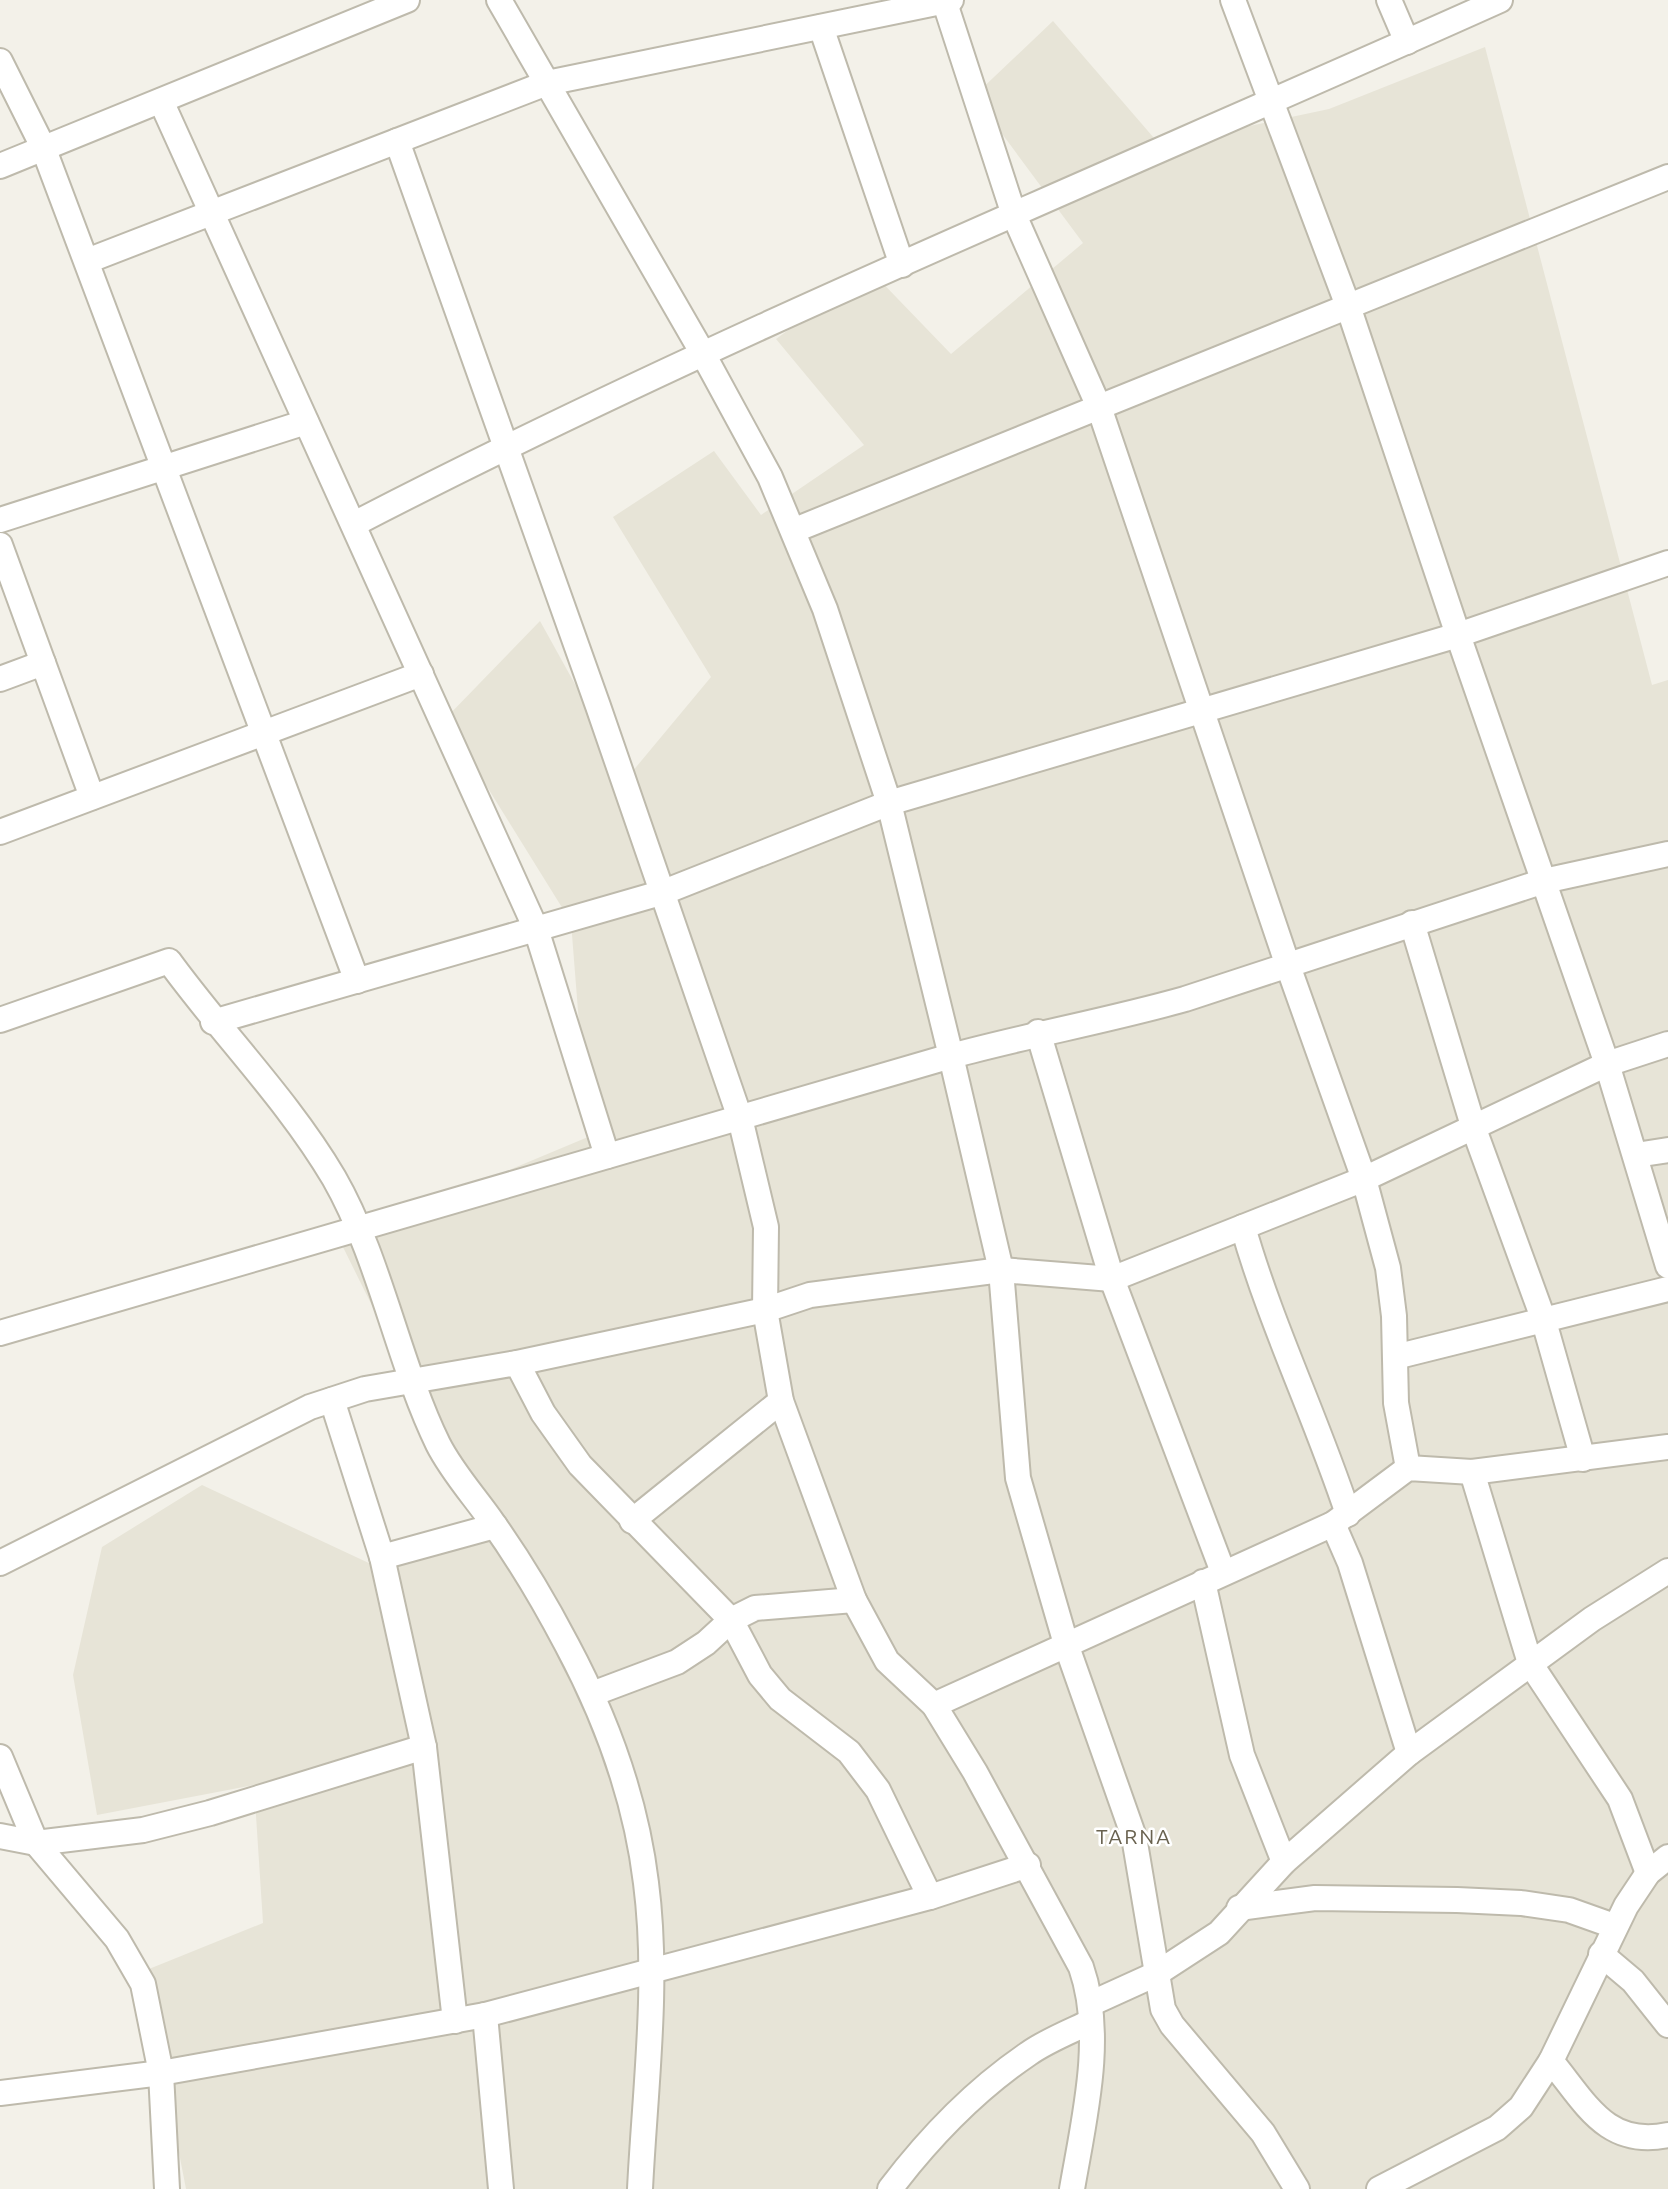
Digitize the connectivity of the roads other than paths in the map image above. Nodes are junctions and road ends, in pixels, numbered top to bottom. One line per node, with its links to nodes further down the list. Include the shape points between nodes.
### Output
1 (407, 0): 11 (street)
2 (499, 0): 10 (street)
3 (1233, 0): 12 (street)
4 (1389, 0): 8 (street)
5 (1500, 0): 8 (street)
6 (946, 1): 7 (street); 18 (street)
7 (821, 27): 10 (street); 20 (street)
8 (1407, 42): 12 (street)
9 (0, 61): 14 (street)
10 (547, 83): 13 (street); 22 (street)
11 (161, 101): 14 (street); 17 (street)
12 (1273, 102): 18 (street); 21 (street)
13 (397, 141): 17 (street); 25 (street)
14 (43, 147): 15 (street); 19 (street)
15 (0, 166)
16 (1668, 177): 21 (street)
17 (211, 213): 19 (street); 24 (street)
18 (1014, 215): 20 (street); 23 (street)
19 (87, 261): 26 (street)
20 (902, 265): 22 (street)
21 (1348, 306): 23 (street); 32 (street)
22 (702, 352): 25 (street); 29 (street)
23 (1099, 407): 29 (street); 36 (street)
24 (306, 422): 26 (street); 28 (street)
25 (505, 446): 28 (street); 43 (street)
26 (165, 468): 27 (street); 37 (street)
27 (0, 520)
28 (354, 524): 34 (street)
29 (794, 530): 39 (street)
30 (0, 545): 33 (street)
31 (1668, 563): 32 (street)
32 (1458, 635): 36 (street); 42 (street)
33 (43, 663): 35 (street); 38 (street)
34 (421, 674): 37 (street); 45 (street)
35 (0, 679)
36 (1202, 711): 39 (street); 46 (street)
37 (265, 733): 38 (street); 47 (street)
38 (92, 797): 40 (street)
39 (889, 803): 43 (street); 52 (street)
40 (0, 832)
41 (1668, 854): 42 (street)
42 (1544, 881): 44 (street); 53 (street)
43 (664, 892): 45 (street); 54 (street)
44 (1412, 923): 46 (street); 55 (street)
45 (536, 929): 47 (street); 58 (street)
46 (1287, 963): 50 (street, via 1126,1016); 59 (street)
47 (357, 981): 49 (street)
48 (0, 1020): 49 (street, via 169,961)
49 (214, 1022): 61 (street, via 287,1111 334,1179)
50 (1038, 1032): 52 (street); 64 (street)
51 (1668, 1044): 53 (street)
52 (951, 1056): 54 (street); 63 (street)
53 (1607, 1064): 55 (street); 57 (street)
54 (740, 1118): 58 (street); 66 (street, via 766,1227)
55 (1474, 1129): 59 (street); 67 (street)
56 (1668, 1150): 57 (street)
57 (1636, 1155): 62 (street)
58 (607, 1156): 61 (street)
59 (1364, 1179): 60 (street); 69 (street, via 1388,1268)
60 (1243, 1227): 64 (street); 78 (street, via 1259,1284 1325,1448)
61 (357, 1229): 68 (street); 71 (street)
62 (1668, 1266)
63 (1001, 1270): 64 (street); 66 (street, via 810,1295); 87 (street, via 1018,1478)
64 (1112, 1279): 84 (street)
65 (1668, 1289): 67 (street)
66 (765, 1310): 70 (street); 73 (street)
67 (1543, 1318): 69 (street); 75 (street)
68 (0, 1333)
69 (1395, 1357): 76 (street, via 1396,1403)
70 (517, 1363): 71 (street); 79 (street, via 543,1413 580,1465)
71 (414, 1378): 72 (street); 80 (street, via 439,1446)
72 (332, 1400): 81 (street); 82 (street, via 254,1434)
73 (781, 1401): 79 (street); 85 (street)
74 (1668, 1447): 75 (street)
75 (1583, 1459): 77 (street)
76 (1408, 1468): 77 (street); 78 (street)
77 (1472, 1472): 88 (street)
78 (1340, 1519): 84 (street); 92 (street)
79 (632, 1521): 86 (street)
80 (495, 1526): 81 (street); 89 (street)
81 (382, 1556): 91 (street)
82 (0, 1563)
83 (1668, 1571): 88 (street)
84 (1213, 1577): 87 (street); 97 (street, via 1242,1755)
85 (854, 1601): 86 (street, via 772,1605); 90 (street, via 887,1661)
86 (731, 1620): 89 (street, via 677,1662); 100 (street, via 760,1675 780,1699 849,1752 878,1790)
87 (1066, 1644): 90 (street); 105 (street, via 1134,1837)
88 (1530, 1663): 92 (street); 99 (street, via 1620,1799)
89 (592, 1694): 104 (street, via 630,1801 640,1844)
90 (934, 1705): 98 (street)
91 (424, 1748): 95 (street, via 143,1830); 108 (street)
92 (1409, 1753): 97 (street)
93 (0, 1757): 95 (street)
94 (0, 1836): 95 (street)
95 (36, 1843): 111 (street, via 132,1962 143,1984)
96 (1668, 1857): 99 (street)
97 (1284, 1863): 101 (street)
98 (1028, 1865): 100 (street); 106 (street, via 1081,1967)
99 (1648, 1873): 102 (street)
100 (930, 1897): 104 (street)
101 (1239, 1908): 102 (street, via 1315,1898 1457,1899 1569,1910); 105 (street, via 1219,1933)
102 (1614, 1926): 103 (street)
103 (1601, 1954): 109 (street, via 1633,1981); 110 (street)
104 (651, 1973): 107 (street); 116 (street)
105 (1156, 1974): 106 (street); 119 (street, via 1163,2009 1172,2025 1263,2133)
106 (1090, 2013): 117 (street, via 985,2087 916,2155); 118 (street, via 1087,2103)
107 (485, 2015): 108 (street); 115 (street)
108 (455, 2021): 111 (street)
109 (1668, 2025)
110 (1551, 2061): 113 (street, via 1609,2128 1629,2138); 120 (street, via 1521,2107 1497,2128)
111 (161, 2073): 112 (street); 114 (street)
112 (0, 2093)
113 (1668, 2135)
114 (167, 2189)
115 (501, 2189)
116 (640, 2189)
117 (890, 2189)
118 (1072, 2189)
119 (1297, 2189)
120 (1379, 2189)

